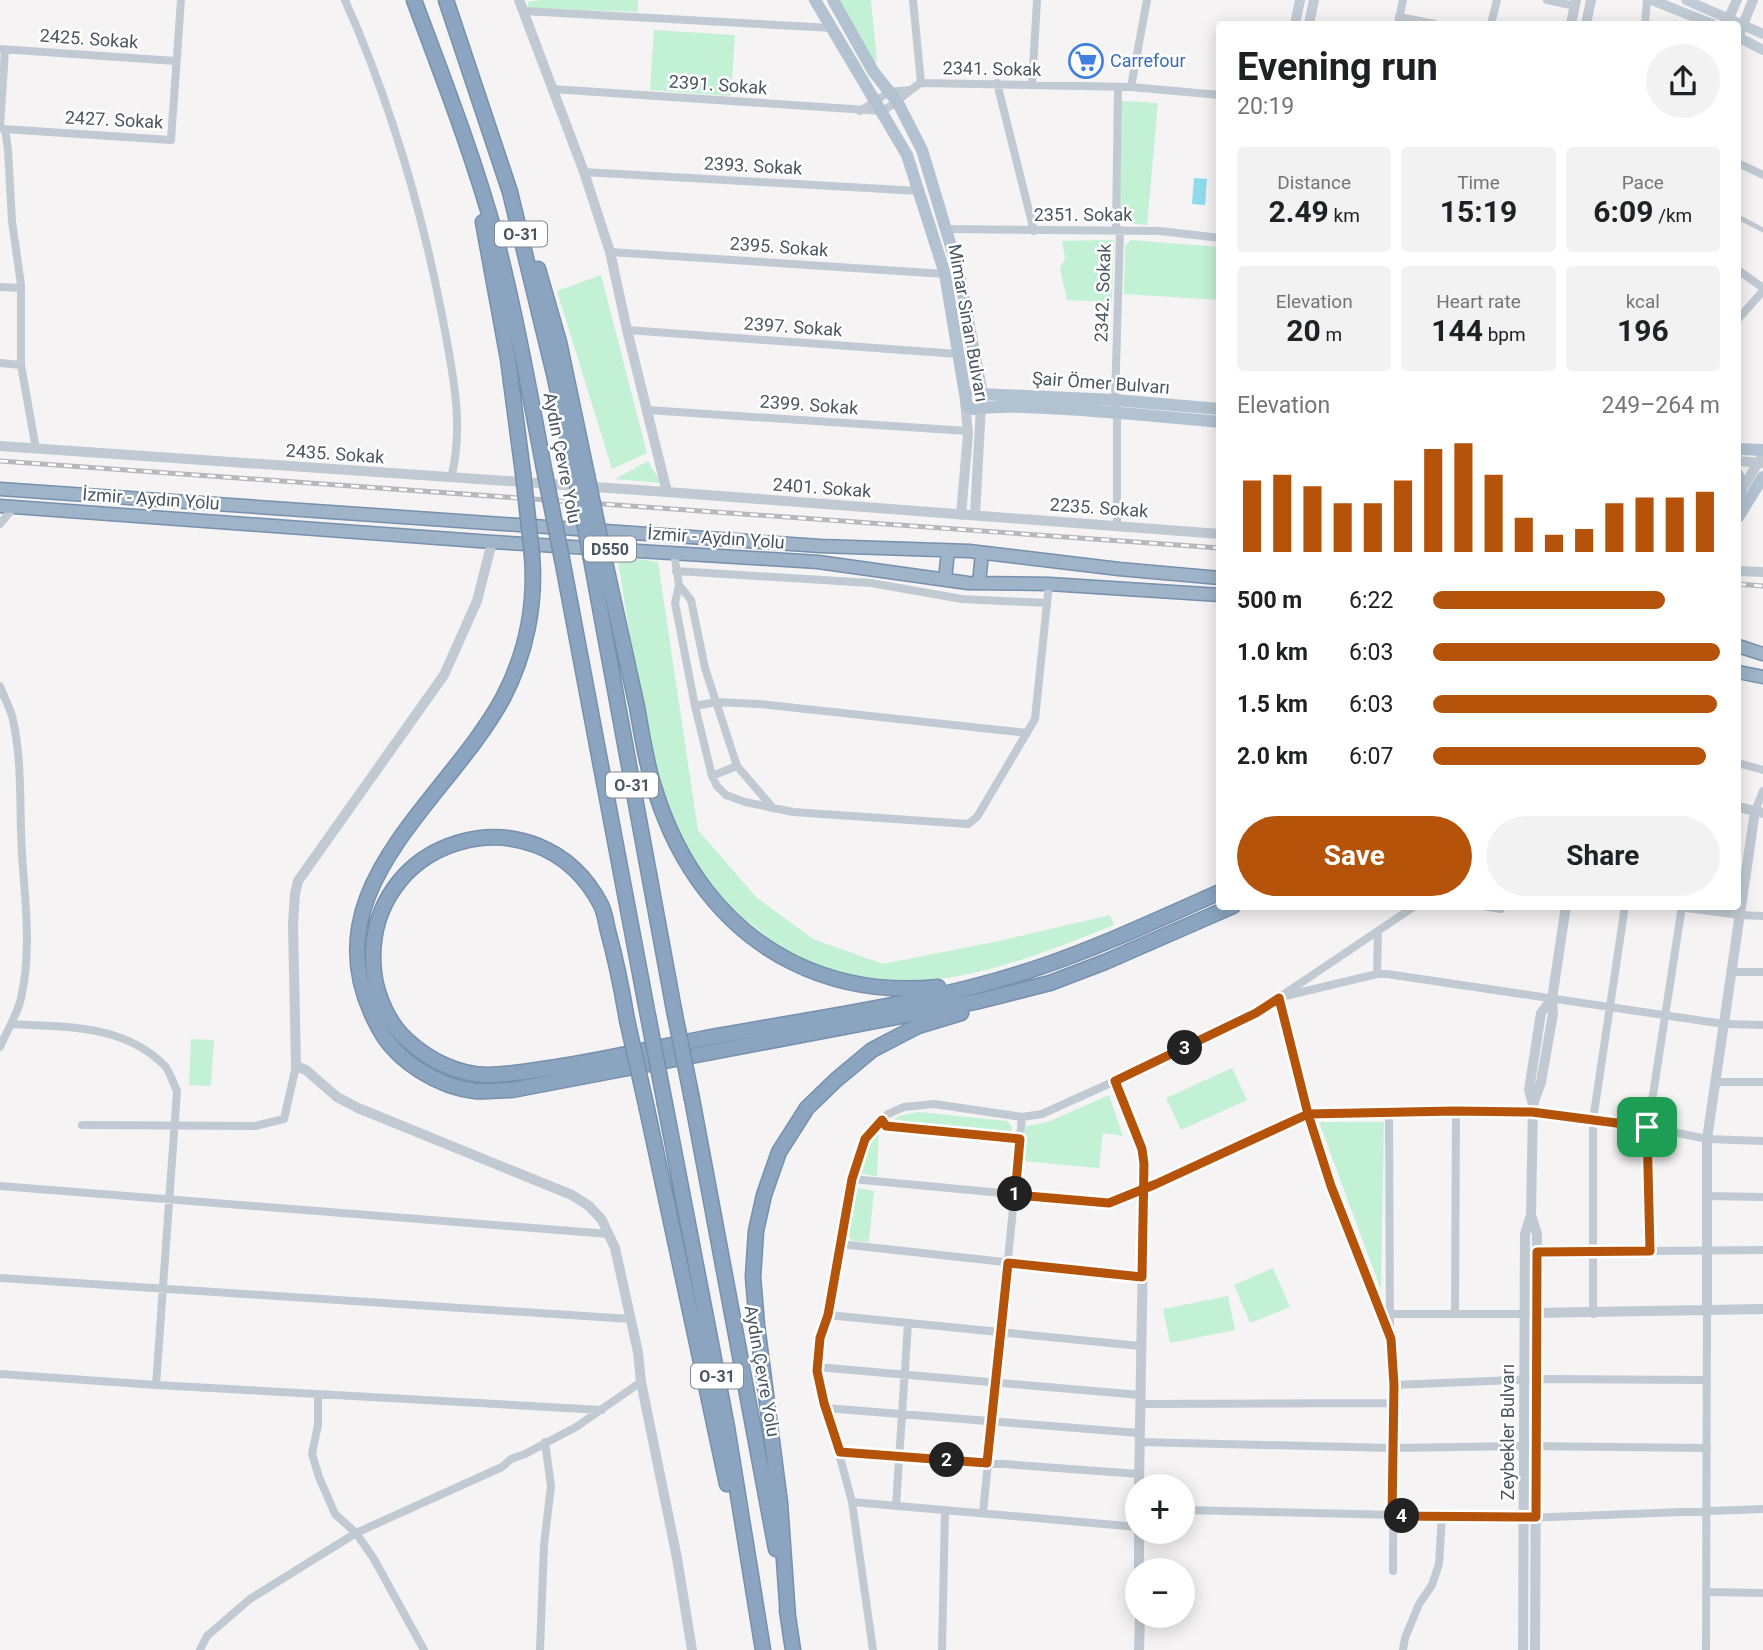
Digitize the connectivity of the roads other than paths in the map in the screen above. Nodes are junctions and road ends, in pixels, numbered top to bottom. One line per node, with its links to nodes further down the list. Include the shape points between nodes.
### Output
1 (181, 0): 40 (street, 2427. Sokak)
2 (345, 0): 92 (street, via 395,127 430,257 455,384 457,454)
3 (414, 0): 55 (highway, Aydın Çevre Yolu / O-31)
4 (446, 0): 108 (highway, Aydın Çevre Yolu / O-31, bridge, via 510,192)
5 (520, 0): 22 (street)
6 (815, 0): 33 (main road, Mimar Sinan Bulvarı)
7 (833, 0): 34 (main road, Mimar Sinan Bulvarı)
8 (913, 0): 41 (street)
9 (1037, 0): 43 (street)
10 (1147, 0): 45 (street)
11 (1300, 0): 24 (main road)
12 (1314, 0): 25 (main road)
13 (1403, 0): 26 (street)
14 (1497, 0): 27 (street)
15 (1547, 0): 21 (street)
16 (1591, 0): 29 (street)
17 (1649, 0): 23 (main road); 30 (street)
18 (1686, 0): 31 (main road)
19 (1737, 0): 31 (street)
20 (1753, 0): 32 (street)
21 (1575, 3): 28 (street)
22 (524, 11): 33 (street); 46 (street)
23 (1684, 19)
24 (1296, 21)
25 (1310, 21)
26 (1399, 21)
27 (1492, 21)
28 (1572, 21)
29 (1587, 21)
30 (1645, 21)
31 (1728, 21)
32 (1743, 24): 35 (street); 36 (main road)
33 (830, 28): 34 (street); 50 (main road, Mimar Sinan Bulvarı)
34 (848, 28): 48 (main road, Mimar Sinan Bulvarı)
35 (1741, 29)
36 (1763, 34)
37 (1741, 39): 39 (main road)
38 (2, 49): 40 (street, 2425. Sokak); 54 (street)
39 (1763, 51)
40 (176, 61): 54 (street, 2427. Sokak, via 171,140)
41 (921, 83): 42 (street, 2341. Sokak); 47 (street, 2341. Sokak)
42 (997, 83): 43 (street, 2341. Sokak); 66 (street)
43 (1032, 85): 44 (street, 2341. Sokak)
44 (1118, 87): 45 (street, 2341. Sokak); 63 (street, 2342. Sokak)
45 (1131, 87): 49 (street, 2341. Sokak)
46 (552, 89): 52 (street, 2391. Sokak); 57 (street)
47 (909, 90): 48 (street); 51 (street, 2341. Sokak)
48 (889, 92): 50 (street); 51 (main road, Mimar Sinan Bulvarı)
49 (1216, 95)
50 (876, 99): 52 (street); 53 (main road, Mimar Sinan Bulvarı)
51 (898, 103): 53 (street); 65 (main road, Mimar Sinan Bulvarı, via 922,150)
52 (860, 111): 53 (street, 2391. Sokak)
53 (882, 111): 59 (main road, Mimar Sinan Bulvarı, via 907,155)
54 (2, 128): 61 (street, via 8,150)
55 (472, 162): 151 (highway, bridge, via 508,359 535,583 529,624 504,696 396,842 372,883 360,916 359,980 384,1038 408,1062 436,1080 475,1091 512,1090 975,1002); 253 (highway, Aydın Çevre Yolu / O-31, bridge, via 517,329 727,1427)
56 (1741, 164): 58 (street)
57 (584, 172): 59 (street, 2393. Sokak); 68 (street)
58 (1763, 174)
59 (919, 191): 65 (main road, Mimar Sinan Bulvarı)
60 (0, 209): 61 (street)
61 (11, 210): 72 (street)
62 (1741, 219): 64 (street)
63 (1118, 230): 66 (street, 2351. Sokak); 67 (street, 2351. Sokak); 81 (street, 2342. Sokak)
64 (1763, 230)
65 (939, 231): 66 (street, 2351. Sokak); 70 (main road, Mimar Sinan Bulvarı)
66 (1034, 231)
67 (1216, 237)
68 (610, 252): 70 (street, 2395. Sokak); 75 (street)
69 (1741, 272): 73 (street)
70 (952, 274): 76 (main road, Mimar Sinan Bulvarı); 79 (main road, Mimar Sinan Bulvarı)
71 (0, 287): 72 (street)
72 (22, 288): 78 (street)
73 (1763, 289): 74 (street)
74 (1741, 315)
75 (627, 330): 76 (street, 2397. Sokak); 83 (street)
76 (958, 354): 80 (main road, Mimar Sinan Bulvarı)
77 (0, 363): 78 (street)
78 (21, 365): 87 (street)
79 (981, 400): 80 (main road, Şair Ömer Bulvarı, via 975,391); 81 (main road, Şair Ömer Bulvarı); 100 (street, Mimar Sinan Bulvarı)
80 (965, 401): 85 (street, Mimar Sinan Bulvarı)
81 (1116, 406): 82 (main road, Şair Ömer Bulvarı); 84 (main road, Şair Ömer Bulvarı); 102 (street, 2342. Sokak)
82 (1216, 409)
83 (647, 410): 85 (street, 2399. Sokak); 95 (street)
84 (1216, 421)
85 (968, 431): 99 (street, Mimar Sinan Bulvarı)
86 (0, 446): 87 (street, 2435. Sokak)
87 (36, 449): 92 (street, 2435. Sokak)
88 (1741, 450): 89 (main road)
89 (1762, 458): 90 (street); 94 (street)
90 (1741, 461)
91 (1763, 477): 98 (main road)
92 (450, 478): 95 (street, 2435. Sokak)
93 (0, 489): 105 (highway, İzmir - Aydın Yolu / D550, via 820,547)
94 (1741, 490)
95 (667, 492): 99 (street, 2401. Sokak)
96 (0, 506): 97 (highway, İzmir - Aydın Yolu / D550)
97 (14, 507): 101 (street); 104 (highway, İzmir - Aydın Yolu / D550)
98 (1741, 512)
99 (961, 514): 100 (street, 2401. Sokak)
100 (975, 515): 102 (street, 2235. Sokak)
101 (0, 524)
102 (1117, 525): 103 (street, 2235. Sokak)
103 (1216, 534)
104 (492, 542): 106 (highway, İzmir - Aydın Yolu / D550); 160 (street, via 477,601 444,675 298,881 293,924)
105 (948, 551): 107 (highway, İzmir - Aydın Yolu / D550); 113 (highway)
106 (674, 553): 109 (street); 113 (highway, İzmir - Aydın Yolu / D550, via 818,562)
107 (982, 553): 112 (highway, İzmir - Aydın Yolu / D550); 114 (highway)
108 (598, 561): 150 (highway, via 654,788 682,858 732,921 770,951 846,982 886,989 927,989); 252 (highway, Aydın Çevre Yolu / O-31, bridge, via 674,1010)
109 (677, 571): 116 (street); 118 (street, via 871,583 962,599)
110 (1741, 571): 111 (street)
111 (1763, 572)
112 (1216, 578)
113 (944, 579): 114 (highway, İzmir - Aydın Yolu / D550)
114 (979, 583): 115 (highway, İzmir - Aydın Yolu / D550)
115 (1049, 584): 117 (highway, İzmir - Aydın Yolu / D550); 118 (street)
116 (679, 585): 124 (street, via 691,600); 125 (street, via 675,603)
117 (1216, 595)
118 (1047, 603): 126 (street, via 1035,719)
119 (1741, 647): 120 (highway)
120 (1763, 654)
121 (1741, 673): 122 (highway)
122 (1763, 677)
123 (0, 686): 156 (street, via 12,714 20,763 27,920 22,997)
124 (716, 702): 125 (street); 126 (street); 128 (street)
125 (695, 706): 130 (street)
126 (1027, 733): 132 (street, via 986,805 968,824)
127 (1741, 764): 129 (street)
128 (737, 766): 130 (street); 132 (street)
129 (1763, 770)
130 (712, 776): 132 (street, via 726,795)
131 (1763, 791): 134 (street)
132 (773, 808)
133 (1741, 808): 134 (street)
134 (1759, 812): 142 (street)
135 (1216, 894): 150 (highway, via 1115,939)
136 (1224, 910): 151 (highway)
137 (1409, 910): 146 (street)
138 (1565, 910): 153 (street, Zeybekler Bulvarı)
139 (1624, 910): 154 (street)
140 (1681, 910): 155 (street)
141 (1703, 910): 144 (street)
142 (1741, 910)
143 (1741, 910): 144 (street)
144 (1740, 915): 145 (street); 147 (street)
145 (1763, 916)
146 (1378, 932): 149 (street); 152 (street)
147 (1732, 972): 148 (street); 157 (street)
148 (1763, 972)
149 (1377, 974): 152 (street); 153 (street)
150 (988, 982): 253 (highway, bridge, via 933,996 564,1066 486,1075 456,1070 425,1055 389,1019 375,980 373,939 379,914 388,896 425,856 456,842 488,836 523,840 554,852 581,875 602,906 619,977 627,1020 647,1109)
151 (1050, 983): 252 (highway, via 918,1026 872,1050 807,1108 779,1152 759,1219 753,1277 780,1503)
152 (1279, 998): 161 (street); 167 (street)
153 (1552, 999): 154 (street); 164 (street, Zeybekler Bulvarı, via 1541,1082)
154 (1610, 1007): 155 (street); 170 (street)
155 (1665, 1016): 157 (street); 173 (street)
156 (11, 1024): 159 (street); 172 (street, via 86,1028 134,1042 166,1068 177,1091)
157 (1724, 1024): 158 (street); 162 (street)
158 (1763, 1025)
159 (0, 1047)
160 (296, 1066): 172 (street, via 284,1119 255,1126); 185 (street, via 358,1108 572,1195 602,1220)
161 (1115, 1081): 168 (street, via 1042,1114); 179 (street, via 1142,1149)
162 (1715, 1082): 163 (street); 175 (street)
163 (1763, 1082)
164 (1532, 1108): 165 (street); 170 (street); 184 (street, Zeybekler Bulvarı)
165 (1455, 1111): 166 (street); 200 (street)
166 (1389, 1112): 167 (street); 199 (street)
167 (1308, 1114): 179 (street); 207 (street)
168 (1022, 1117): 169 (street, via 934,1104 904,1107); 174 (street)
169 (882, 1120): 174 (street, via 886,1126); 177 (street, via 865,1139)
170 (1593, 1120): 173 (street); 188 (street)
171 (82, 1125): 172 (street)
172 (174, 1125): 183 (street)
173 (1647, 1127): 175 (street); 189 (street)
174 (1020, 1139): 180 (street)
175 (1707, 1139): 176 (street); 181 (street)
176 (1763, 1141)
177 (852, 1179): 180 (street); 186 (street)
178 (0, 1186): 183 (street)
179 (1144, 1189): 180 (street, via 1109,1203); 193 (street)
180 (1015, 1195): 192 (street)
181 (1707, 1196): 182 (street); 190 (street)
182 (1763, 1197)
183 (170, 1200): 185 (street); 195 (street)
184 (1531, 1215): 191 (street, Zeybekler Bulvarı); 201 (street, Zeybekler Bulvarı, via 1525,1234)
185 (608, 1234): 204 (street)
186 (840, 1244): 192 (street); 203 (street)
187 (1763, 1250): 190 (street)
188 (1593, 1251): 189 (street); 191 (street); 202 (street)
189 (1650, 1251): 190 (street)
190 (1707, 1251): 197 (street)
191 (1537, 1252): 198 (street, Zeybekler Bulvarı)
192 (1008, 1263): 193 (street); 206 (street)
193 (1142, 1277): 208 (street)
194 (0, 1278): 195 (street)
195 (163, 1290): 204 (street); 217 (street)
196 (1763, 1309): 197 (street)
197 (1707, 1311): 202 (street); 214 (street)
198 (1537, 1313): 201 (street); 202 (street); 212 (street, Zeybekler Bulvarı)
199 (1390, 1314): 200 (street); 207 (street)
200 (1455, 1314): 201 (street)
201 (1525, 1314): 213 (street, Zeybekler Bulvarı)
202 (1593, 1314)
203 (828, 1315): 205 (street); 209 (street)
204 (631, 1319): 216 (street)
205 (908, 1323): 206 (street); 211 (street)
206 (999, 1332): 208 (street); 215 (street)
207 (1391, 1339): 218 (street)
208 (1140, 1346): 220 (street)
209 (817, 1367): 211 (street); 222 (street)
210 (0, 1374): 217 (street)
211 (905, 1374): 215 (street); 224 (street)
212 (1536, 1379): 213 (street); 214 (street); 229 (street, Zeybekler Bulvarı)
213 (1524, 1380): 218 (street); 228 (street, Zeybekler Bulvarı)
214 (1706, 1380): 231 (street)
215 (995, 1381): 220 (street); 225 (street)
216 (641, 1382): 223 (street); 258 (street)
217 (156, 1385): 219 (street)
218 (1394, 1385): 221 (street)
219 (318, 1394): 223 (street); 248 (street, via 312,1454 335,1514)
220 (1140, 1399): 221 (street); 226 (street)
221 (1394, 1403): 230 (street)
222 (825, 1408): 224 (street); 232 (street)
223 (602, 1410): 227 (street)
224 (903, 1414): 225 (street); 233 (street)
225 (991, 1421): 226 (street); 234 (street)
226 (1139, 1437): 230 (street); 235 (street)
227 (545, 1442): 248 (street, via 462,1487); 257 (street, via 551,1486)
228 (1524, 1446): 229 (street); 230 (street); 246 (street, Zeybekler Bulvarı)
229 (1536, 1446): 231 (street); 245 (street, Zeybekler Bulvarı)
230 (1392, 1448): 243 (street)
231 (1707, 1448): 241 (street)
232 (840, 1452): 233 (street); 236 (street)
233 (901, 1457): 234 (street); 237 (street)
234 (987, 1463): 235 (street); 242 (street)
235 (1139, 1474)
236 (852, 1502): 237 (street); 261 (street)
237 (897, 1506): 239 (street)
238 (1763, 1509): 241 (street)
239 (945, 1510): 242 (street); 262 (street)
240 (1195, 1510): 243 (street)
241 (1707, 1510): 245 (street); 250 (street)
242 (983, 1513): 247 (street)
243 (1392, 1516): 244 (street); 249 (street)
244 (1443, 1516): 246 (street); 264 (street, via 1439,1564)
245 (1536, 1517): 246 (street); 266 (street, Zeybekler Bulvarı)
246 (1523, 1518): 265 (street, Zeybekler Bulvarı)
247 (1125, 1528)
248 (356, 1533): 255 (street, via 250,1599 207,1636); 256 (street)
249 (1393, 1571)
250 (1707, 1592): 251 (street); 267 (street)
251 (1763, 1593)
252 (788, 1617): 260 (highway, Aydın Çevre Yolu / O-31)
253 (759, 1625): 259 (highway, O-31)
254 (1140, 1628): 263 (street)
255 (199, 1650)
256 (424, 1650)
257 (540, 1650)
258 (692, 1650)
259 (763, 1650)
260 (793, 1650)
261 (873, 1650)
262 (942, 1650)
263 (1139, 1650)
264 (1403, 1650)
265 (1523, 1650)
266 (1535, 1650)
267 (1706, 1650)

